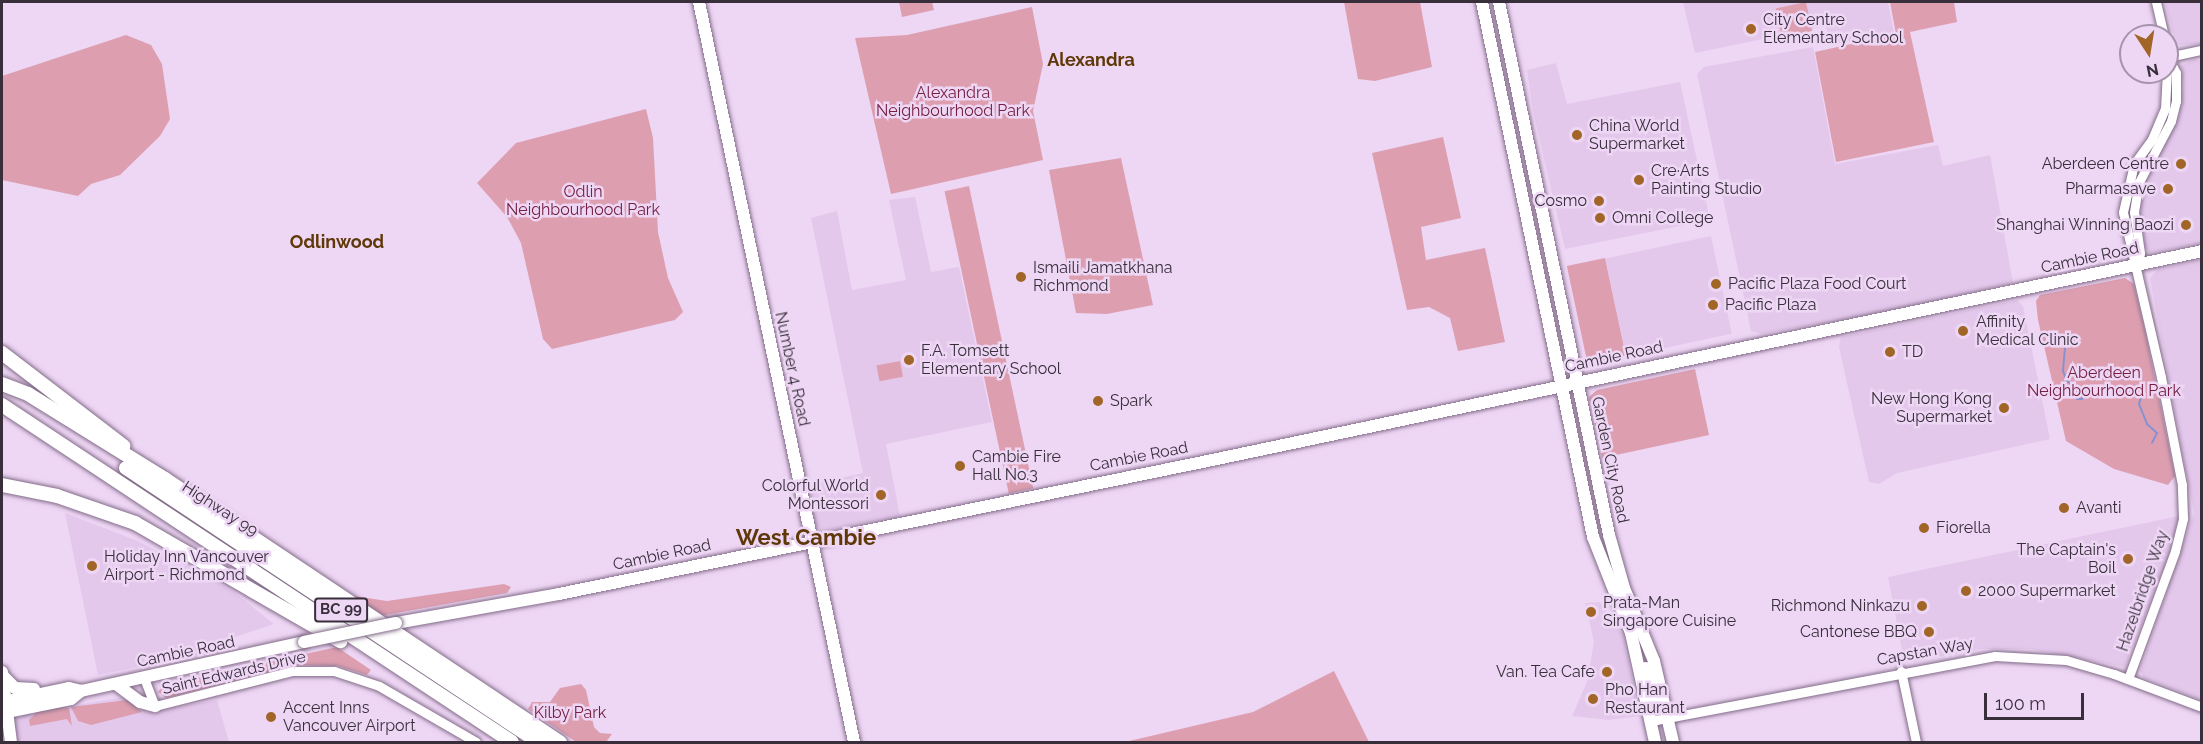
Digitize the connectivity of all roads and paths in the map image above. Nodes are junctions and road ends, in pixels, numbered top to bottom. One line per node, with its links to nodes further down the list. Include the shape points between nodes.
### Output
1 (699, 2): 19 (main road, Number 4 Road)
2 (1482, 2): 15 (main road, Garden City Road)
3 (1499, 2): 13 (main road, Garden City Road)
4 (2156, 2): 5 (street)
5 (2161, 24)
6 (2202, 50): 7 (street)
7 (2179, 53)
8 (2165, 84): 11 (street, Hazelbridge Way, via 2161,119 2134,164 2124,197 2125,230)
9 (2176, 84): 11 (street, Hazelbridge Way, via 2171,121 2139,182 2134,212 2140,253)
10 (2202, 251): 11 (main road, Cambie Road)
11 (2137, 265): 13 (main road, Cambie Road); 24 (street, Hazelbridge Way, via 2184,499 2175,551)
12 (2, 353): 17 (highway)
13 (1577, 382): 15 (main road, Cambie Road); 30 (main road, Garden City Road, via 1609,535 1624,588 1649,645)
14 (2, 385): 17 (highway, via 28,394); 35 (highway, Highway 99 / BC 99)
15 (1561, 386): 19 (main road, Cambie Road); 20 (main road, Garden City Road, via 1593,537)
16 (2, 405): 34 (highway, BC 99)
17 (165, 479): 36 (highway)
18 (2, 486): 34 (highway, via 95,507 135,523 283,605 488,733)
19 (811, 541): 23 (main road, Cambie Road, bridge, via 396,623); 37 (main road, Number 4 Road)
20 (1631, 633): 30 (main road, via 1660,711); 31 (main road, Garden City Road)
21 (1901, 671): 24 (street, Capstan Way, via 1969,658 2019,656 2066,660); 30 (street, Capstan Way); 41 (street)
22 (2, 674): 26 (main road, via 22,691 58,685); 28 (main road)
23 (144, 678): 25 (main road, Cambie Road); 27 (street, Saint Edwards Drive)
24 (2128, 679): 29 (street, Capstan Way)
25 (116, 684): 26 (main road, Cambie Road); 27 (main road, via 140,702)
26 (75, 689): 28 (main road, Cambie Road, via 71,699)
27 (155, 706): 33 (street, Saint Edwards Drive, via 292,671 322,669 379,686)
28 (2, 707): 32 (main road)
29 (2202, 707)
30 (1668, 718): 31 (street, Capstan Way); 40 (main road, Garden City Road)
31 (1651, 722): 38 (main road, Garden City Road); 39 (main road)
32 (11, 742)
33 (476, 742)
34 (511, 742)
35 (539, 742)
36 (560, 742)
37 (854, 742)
38 (1655, 742)
39 (1663, 742)
40 (1673, 742)
41 (1916, 742)

